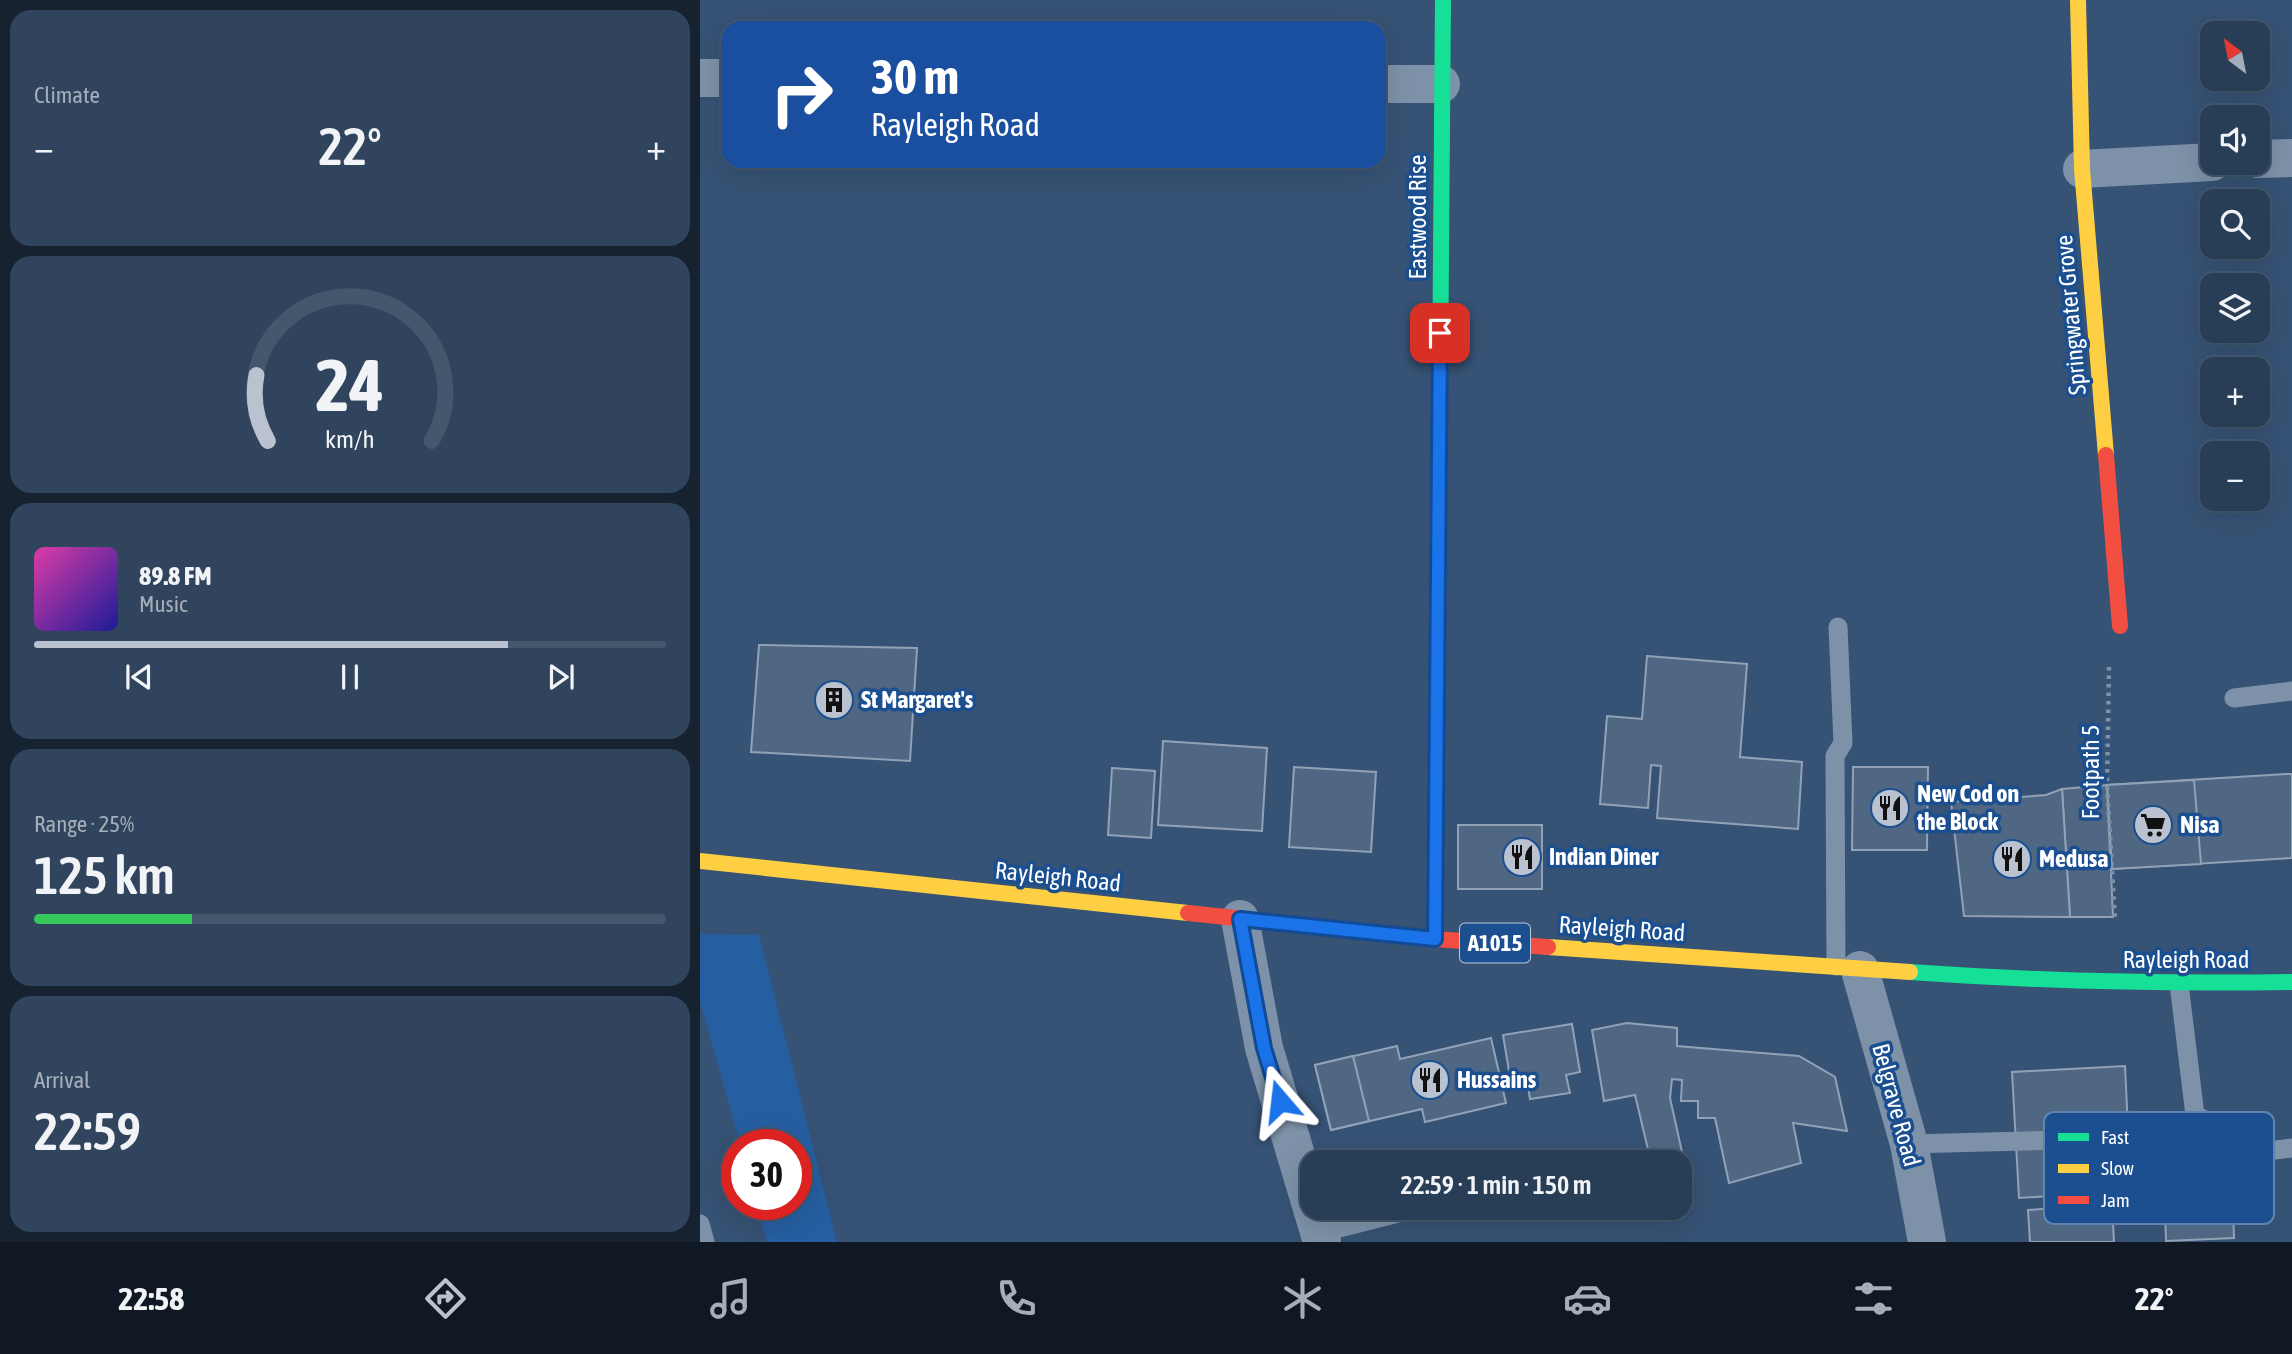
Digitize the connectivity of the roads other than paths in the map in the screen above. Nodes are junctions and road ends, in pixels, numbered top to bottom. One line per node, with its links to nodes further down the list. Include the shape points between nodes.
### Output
1 (1443, 0): 6 (main road, Eastwood Rise)
2 (2078, 0): 10 (main road, Springwater Grove)
3 (700, 78): 4 (street)
4 (721, 78)
5 (1386, 84): 6 (street)
6 (1441, 85): 17 (main road, Eastwood Rise)
7 (2292, 158): 8 (street)
8 (2270, 159)
9 (2200, 163): 10 (street)
10 (2082, 169): 11 (main road, Springwater Grove)
11 (2120, 626)
12 (1838, 627): 18 (lane, via 1843,743 1835,756)
13 (2292, 691): 14 (lane)
14 (2234, 698)
15 (700, 861): 16 (main road, Rayleigh Road / A1015)
16 (1240, 919): 17 (main road, Rayleigh Road / A1015); 28 (street, via 1264,1048)
17 (1435, 939): 18 (main road, Rayleigh Road / A1015)
18 (1848, 968): 20 (main road, Rayleigh Road / A1015); 23 (street, Belgrave Road)
19 (2292, 982): 20 (main road, Rayleigh Road / A1015)
20 (2179, 984): 21 (lane)
21 (2195, 1112)
22 (2044, 1140): 23 (lane)
23 (1909, 1144): 30 (street, Belgrave Road)
24 (2292, 1148): 25 (lane)
25 (2274, 1150)
26 (1376, 1220): 28 (lane)
27 (700, 1224): 29 (lane)
28 (1321, 1237)
29 (705, 1242)
30 (1927, 1242)

